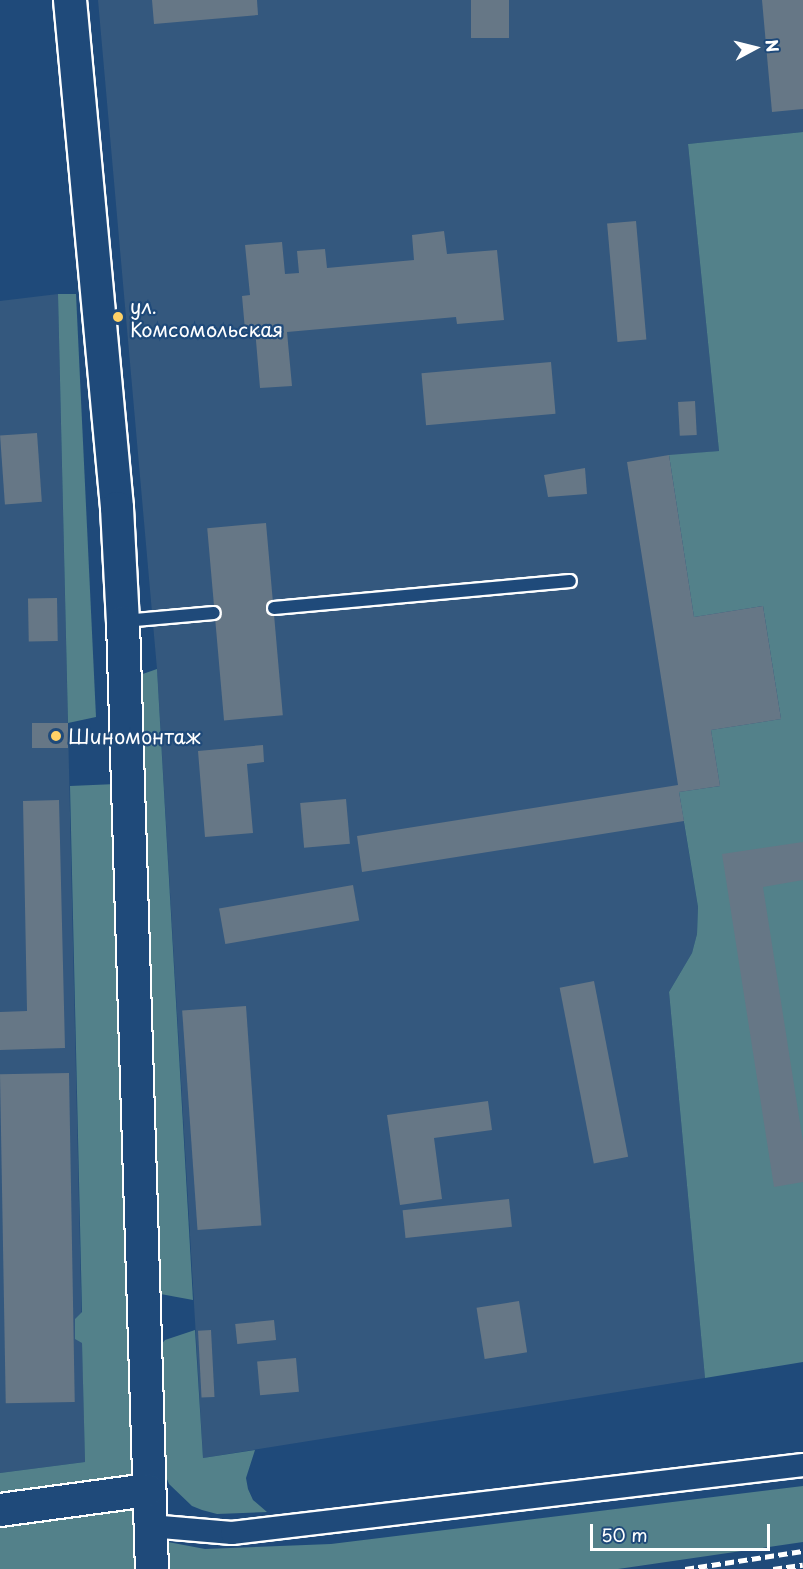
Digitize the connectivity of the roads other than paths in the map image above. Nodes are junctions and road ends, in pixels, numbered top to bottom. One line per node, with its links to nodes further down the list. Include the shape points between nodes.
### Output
1 (70, 0): 5 (main road, via 117,508)
2 (570, 581): 3 (lane)
3 (274, 608)
4 (214, 613): 5 (lane)
5 (123, 621): 7 (main road)
6 (803, 1465): 9 (street, via 287,1528 232,1533)
7 (148, 1490): 8 (main road); 9 (main road)
8 (0, 1510)
9 (150, 1526): 10 (main road)
10 (152, 1569)

